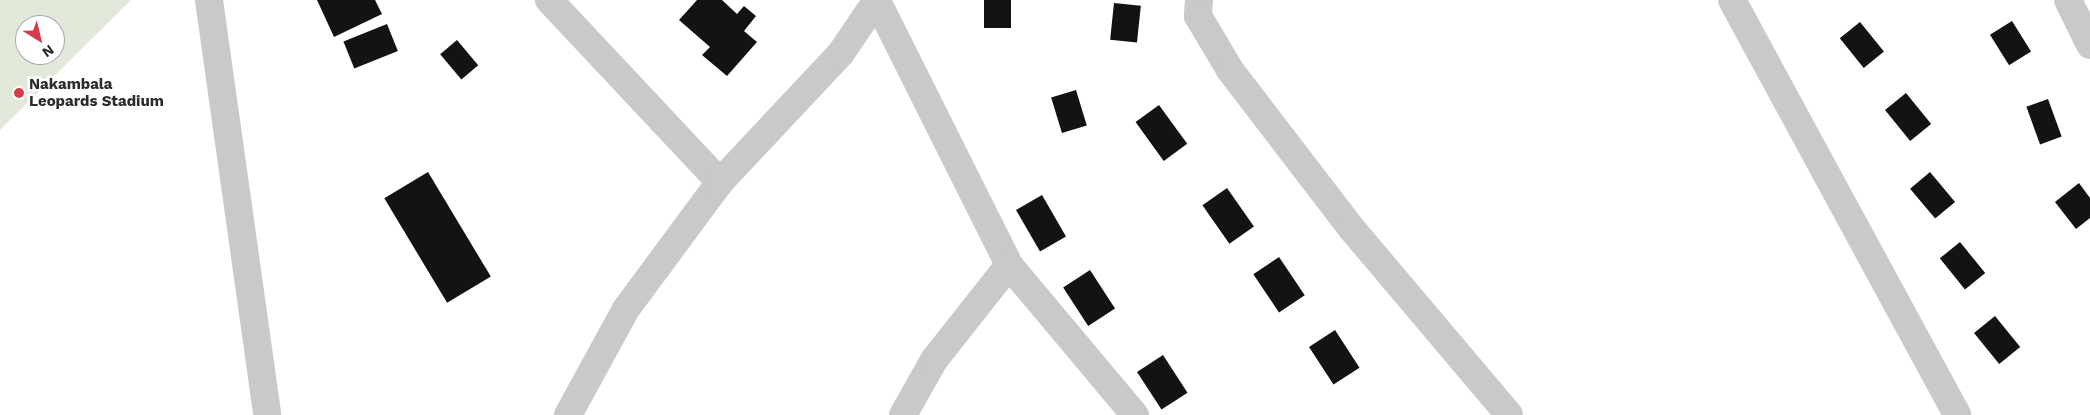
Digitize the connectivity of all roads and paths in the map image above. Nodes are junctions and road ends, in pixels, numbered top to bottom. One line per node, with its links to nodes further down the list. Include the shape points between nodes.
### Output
1 (209, 0): 10 (street)
2 (549, 0): 8 (street)
3 (877, 0): 8 (street, via 841,53); 9 (street)
4 (1199, 0): 14 (street, via 1198,16 1230,70 1352,229)
5 (1732, 0): 15 (street)
6 (2068, 0): 7 (street)
7 (2090, 45)
8 (720, 182): 11 (street, via 626,310)
9 (1009, 265): 12 (street, via 934,360); 13 (street)
10 (267, 415)
11 (568, 415)
12 (903, 415)
13 (1135, 415)
14 (1510, 415)
15 (1957, 415)

